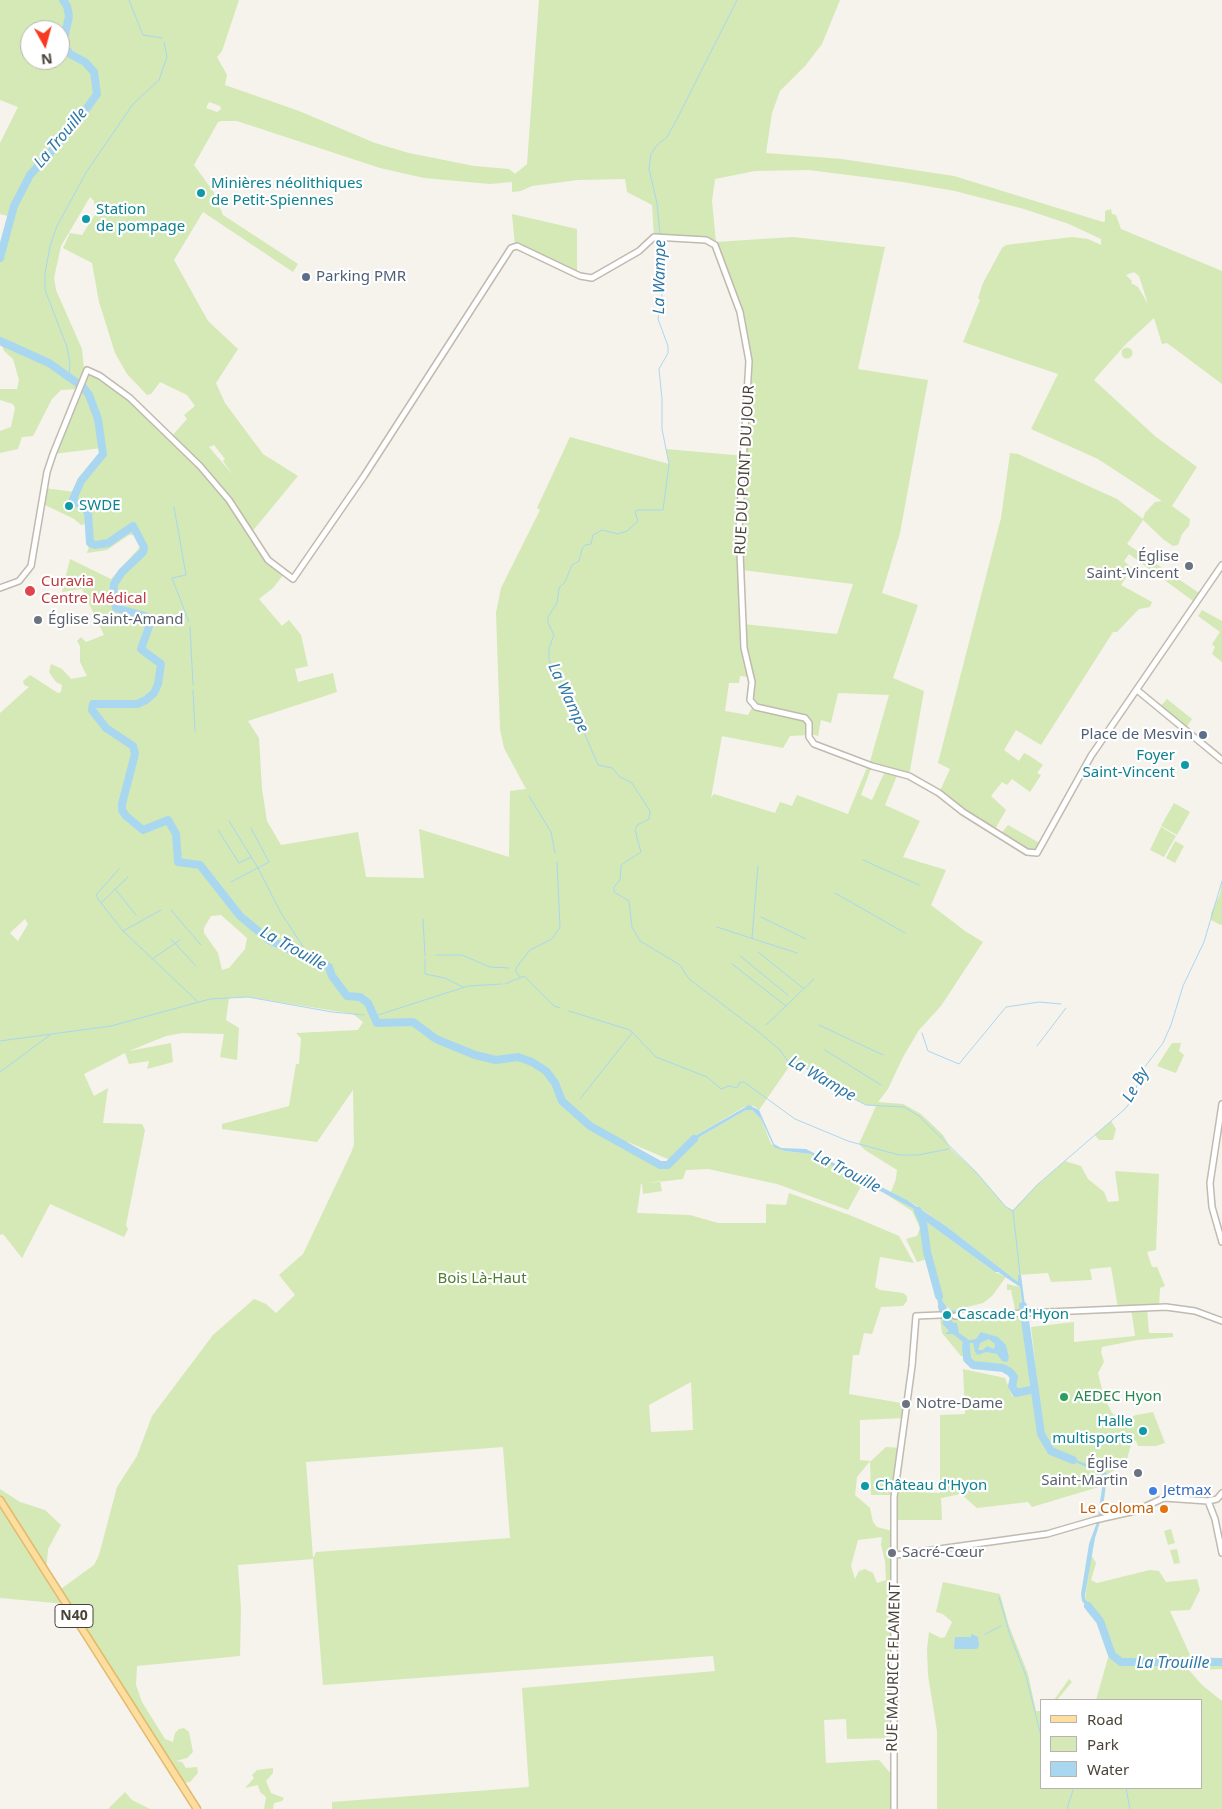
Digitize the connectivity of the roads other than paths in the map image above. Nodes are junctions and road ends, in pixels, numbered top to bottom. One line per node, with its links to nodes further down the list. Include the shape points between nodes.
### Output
1 (1222, 565): 3 (street)
2 (0, 588): 3 (street, RUE DU POINT DU JOUR, via 18,581 32,562 47,472 88,370 130,398 200,466 229,500 268,560 292,579 364,476 511,248 517,246 580,276 592,278 633,255 654,237 706,240 715,245 734,293 746,336 749,379 739,529 743,640 751,676 752,705 805,718 814,744 919,781 970,817 1033,854 1040,849 1080,774)
3 (1137, 690): 4 (street)
4 (1222, 760)
5 (1222, 1104): 6 (street, via 1210,1190)
6 (1222, 1242)
7 (940, 1315): 16 (street, RUE MAURICE FLAMENT, via 916,1316 894,1497)
8 (955, 1316): 9 (street, via 1118,1308 1187,1309)
9 (1222, 1321)
10 (1222, 1493): 11 (street)
11 (1217, 1499): 13 (street); 14 (street)
12 (0, 1500): 17 (main road, N40)
13 (1208, 1501): 14 (street); 16 (street, via 1164,1498 1146,1508 1017,1540)
14 (1215, 1519): 15 (street)
15 (1222, 1553)
16 (896, 1555): 18 (street, RUE MAURICE FLAMENT)
17 (197, 1809)
18 (894, 1809)

